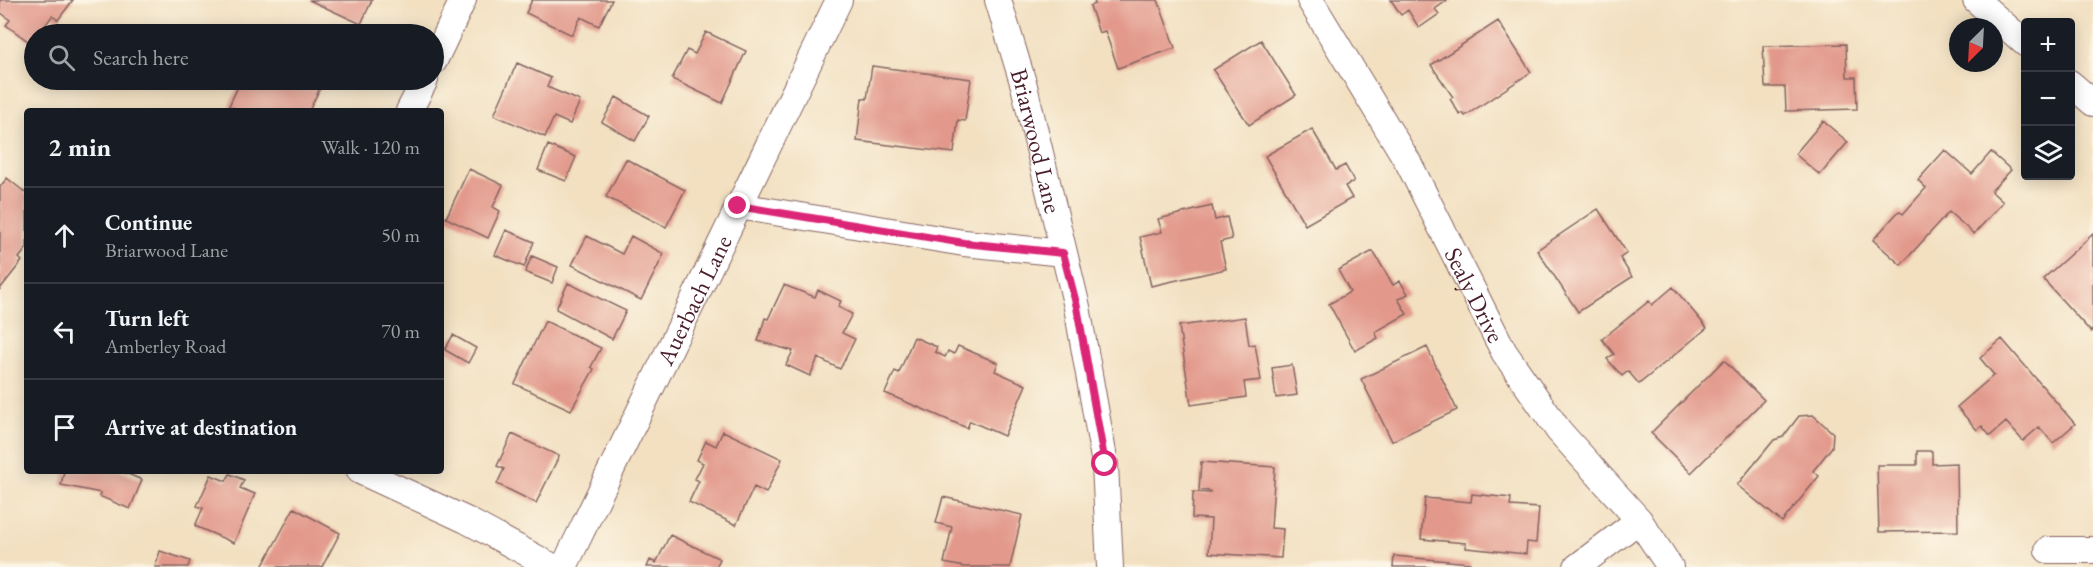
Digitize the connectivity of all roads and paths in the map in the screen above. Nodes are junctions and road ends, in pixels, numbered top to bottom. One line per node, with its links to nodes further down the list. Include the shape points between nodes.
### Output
1 (463, 0): 6 (street)
2 (839, 0): 12 (street, Auerbach Lane)
3 (998, 0): 13 (street, Briarwood Lane, via 1024,87)
4 (1310, 0): 15 (street, Sealy Drive, via 1408,162 1504,352 1559,431)
5 (1976, 0): 7 (street)
6 (444, 40)
7 (2021, 40)
8 (2075, 88): 10 (street)
9 (419, 90): 11 (street)
10 (2093, 103)
11 (410, 108)
12 (738, 206): 13 (street, via 964,243); 19 (street, Auerbach Lane)
13 (1063, 253): 20 (street, Briarwood Lane, via 1077,307 1105,464)
14 (366, 474): 18 (street, via 466,520)
15 (1639, 520): 21 (street); 22 (street, Sealy Drive)
16 (2049, 550): 17 (street)
17 (2093, 550)
18 (553, 567)
19 (564, 567)
20 (1110, 567)
21 (1577, 567)
22 (1670, 567)

